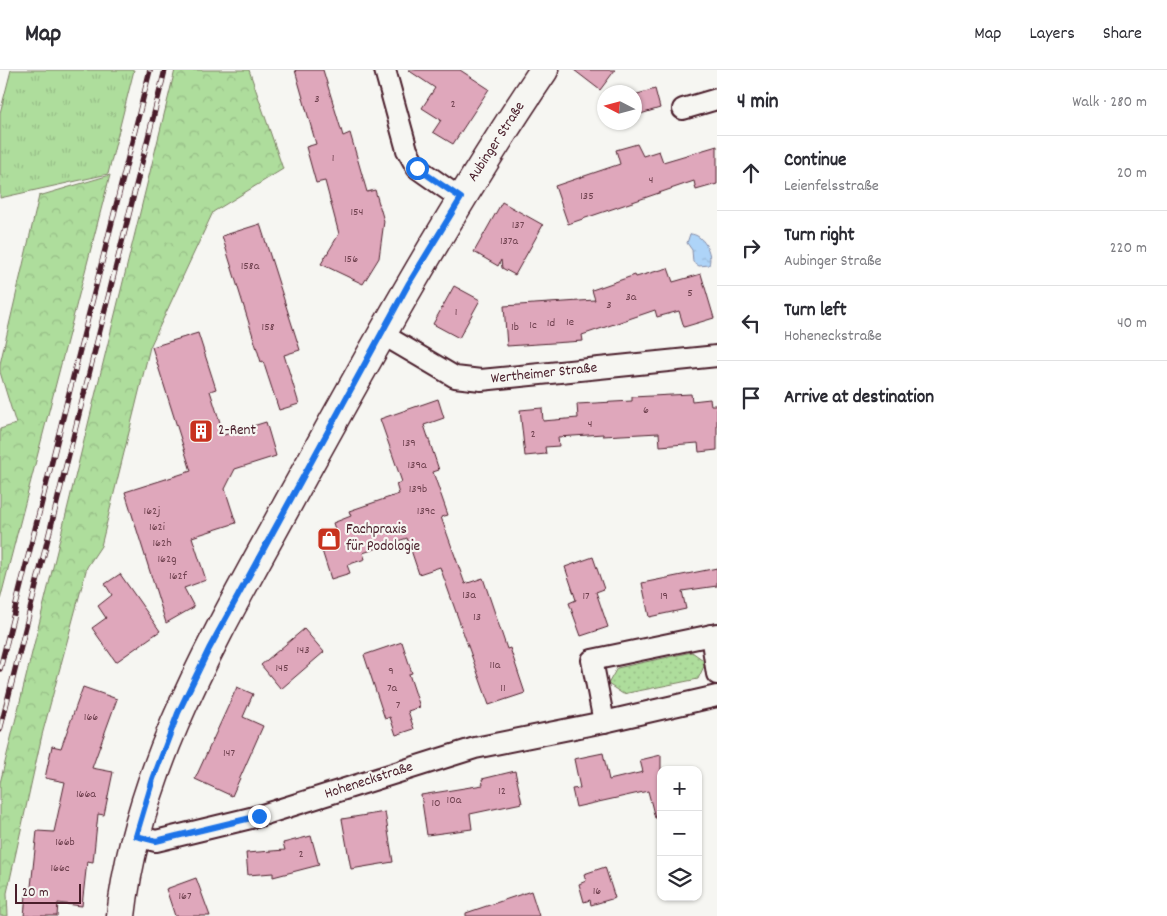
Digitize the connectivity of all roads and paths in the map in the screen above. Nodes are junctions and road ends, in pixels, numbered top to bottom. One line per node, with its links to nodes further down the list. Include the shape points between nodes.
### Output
1 (386, 70): 5 (street, via 407,150 417,168)
2 (544, 70): 5 (main road, Aubinger Straße)
3 (717, 99): 4 (street)
4 (683, 109)
5 (461, 198): 6 (main road, Aubinger Straße)
6 (382, 334): 7 (street, Wertheimer Straße, via 456,377 481,380); 12 (main road, Aubinger Straße, via 209,649 178,713)
7 (717, 356)
8 (714, 634): 9 (street); 11 (street, via 592,660)
9 (717, 674)
10 (717, 696): 11 (street, Hoheneckstraße)
11 (604, 722): 12 (street, Hoheneckstraße, via 475,748 259,816 156,841)
12 (136, 836): 13 (main road, Aubinger Straße)
13 (120, 916)

